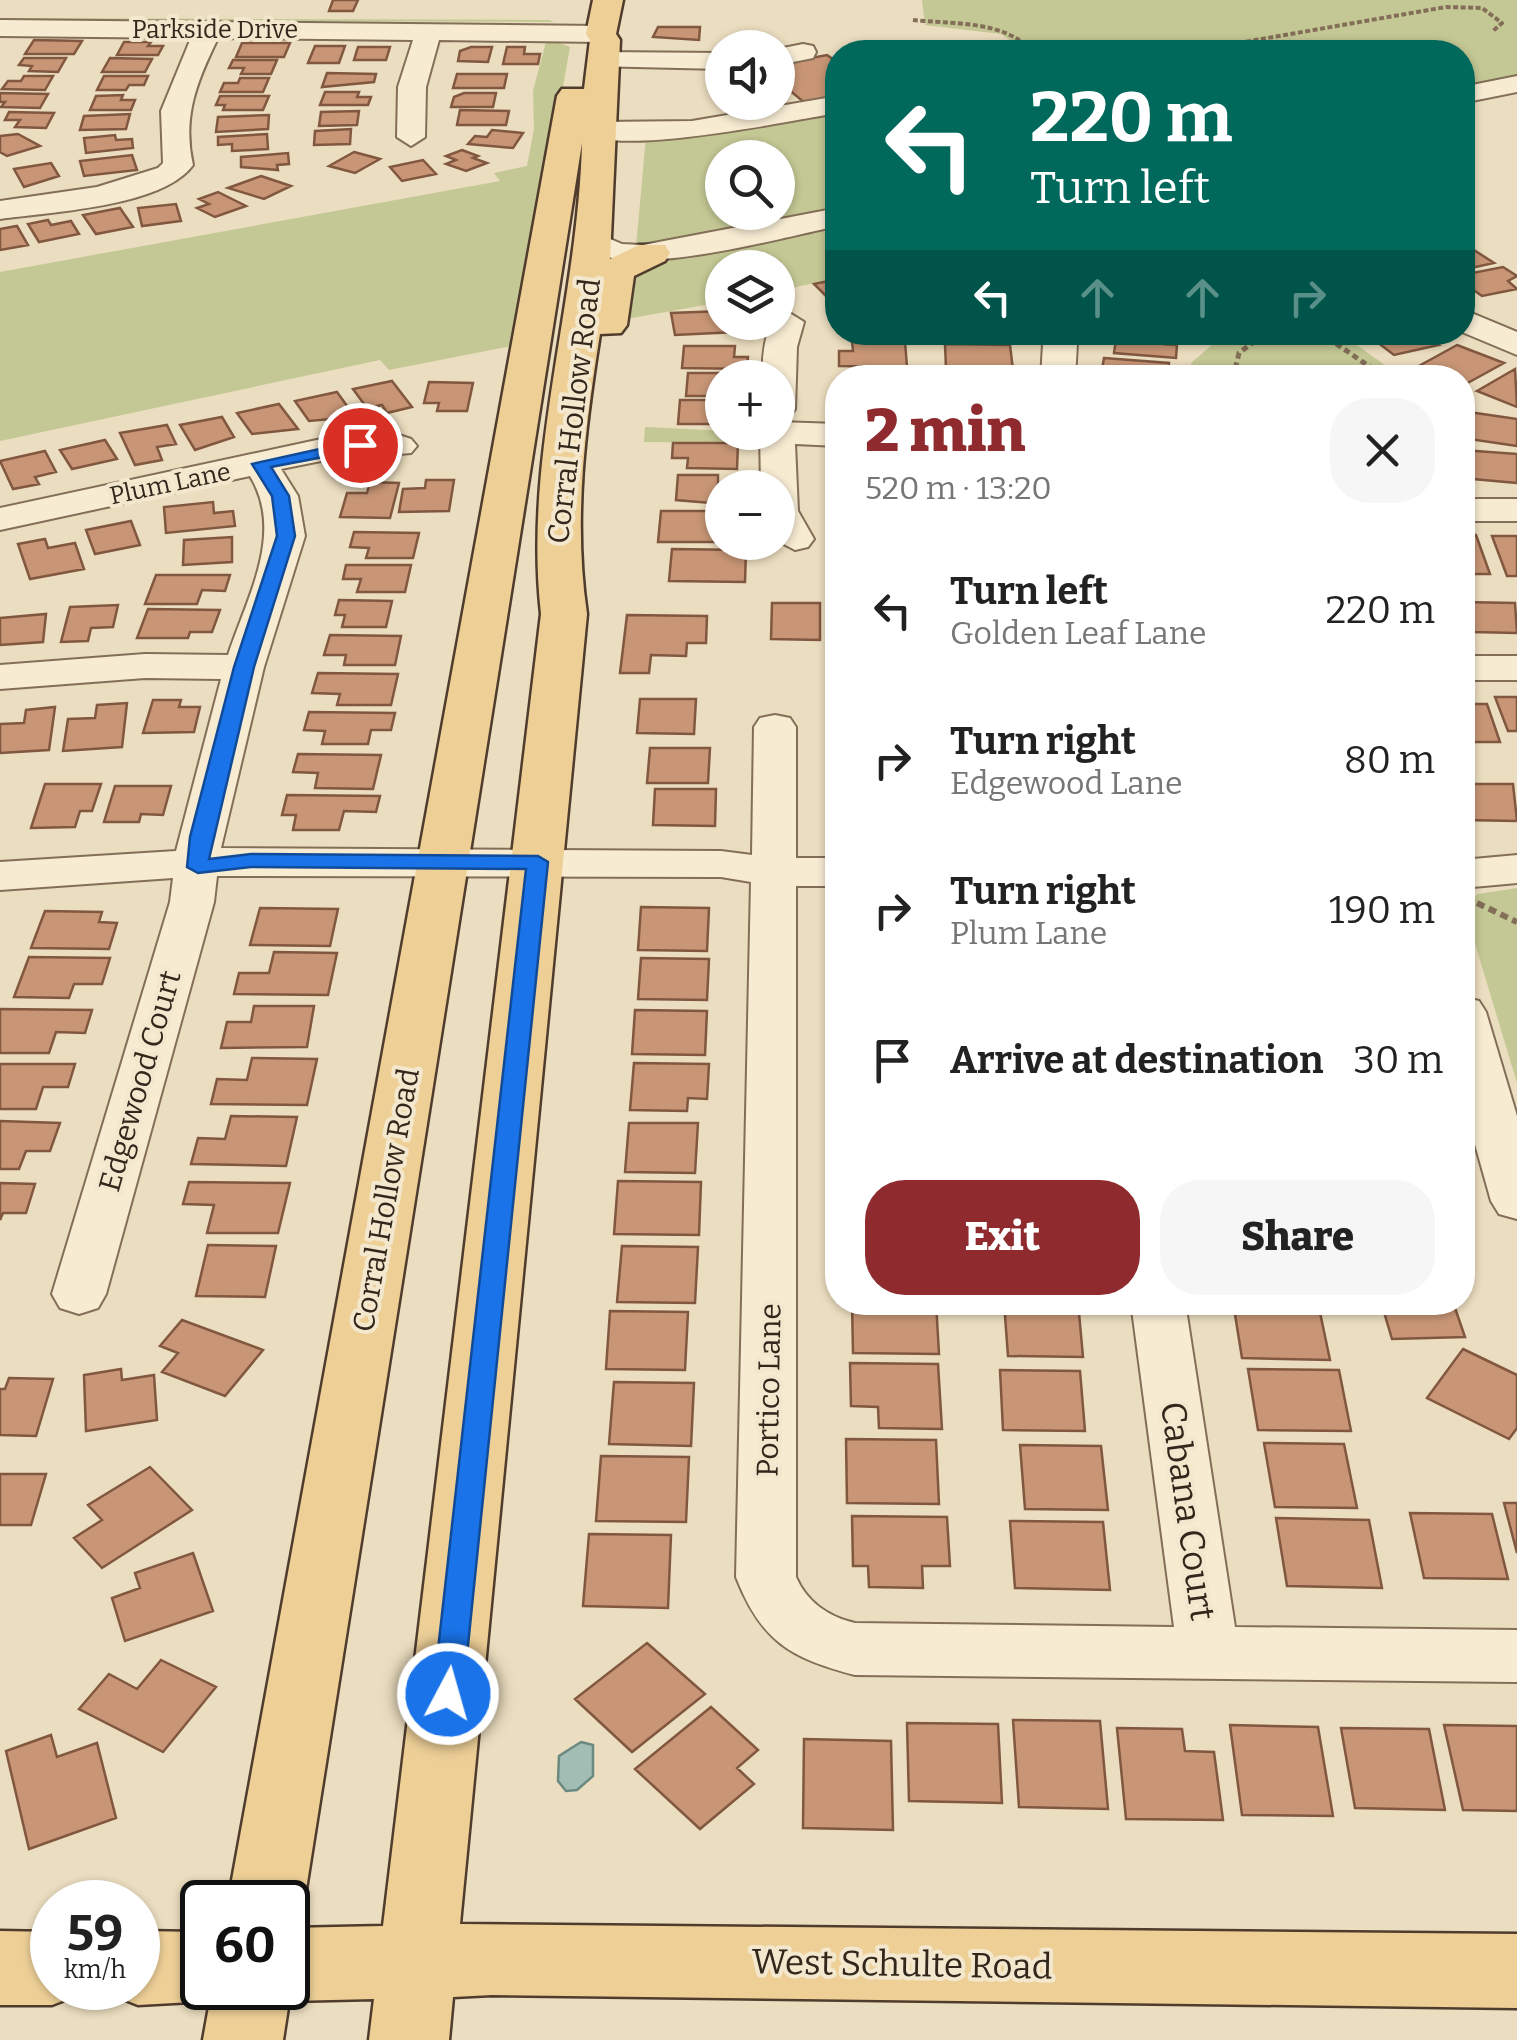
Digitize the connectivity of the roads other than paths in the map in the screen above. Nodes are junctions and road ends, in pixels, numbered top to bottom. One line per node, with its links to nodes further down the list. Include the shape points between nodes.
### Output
1 (0, 28): 2 (street, Parkside Drive)
2 (209, 28): 3 (street, Parkside Drive); 14 (street, via 175,100 170,132 178,165 172,176)
3 (429, 30): 4 (street, Parkside Drive); 12 (street, via 412,87)
4 (603, 30): 5 (street, Parkside Drive); 11 (main road, Corral Hollow Road); 13 (main road, Corral Hollow Road, via 581,50)
5 (705, 57)
6 (1517, 84): 7 (street)
7 (1475, 91)
8 (1475, 93): 10 (street)
9 (825, 106): 11 (street, via 692,130)
10 (1517, 109)
11 (600, 131): 16 (main road, Corral Hollow Road)
12 (411, 137)
13 (553, 209): 16 (main road, via 576,205); 37 (main road, Corral Hollow Road)
14 (0, 210)
15 (825, 220): 17 (street)
16 (596, 225): 17 (street, via 616,253); 29 (main road, Corral Hollow Road, via 558,506)
17 (652, 253): 29 (main road, via 614,275 579,548)
18 (1475, 325): 19 (street)
19 (1517, 344)
20 (795, 434): 21 (street)
21 (825, 435)
22 (399, 446): 24 (street, Plum Lane, via 326,449)
23 (778, 450): 28 (street, via 780,511)
24 (260, 464): 27 (street, Plum Lane); 30 (street, Edgewood Court, via 280,496 286,536)
25 (1475, 510): 26 (street)
26 (1517, 510)
27 (0, 519)
28 (796, 539)
29 (564, 614): 38 (main road, Corral Hollow Road)
30 (244, 667): 33 (street, via 145,666); 35 (street, Edgewood Court)
31 (1475, 668): 32 (street)
32 (1517, 668)
33 (0, 678)
34 (775, 727): 39 (street, Portico Lane)
35 (198, 867): 37 (street, via 246,877); 42 (street); 45 (street, Edgewood Court)
36 (1517, 868): 41 (street)
37 (442, 870): 38 (street); 49 (main road, Corral Hollow Road)
38 (537, 871): 39 (street, via 720,881); 50 (main road, Corral Hollow Road)
39 (775, 872): 40 (street); 47 (street, Portico Lane, via 766,1577 775,1604 822,1642 855,1649)
40 (825, 872)
41 (1475, 873)
42 (0, 876)
43 (1475, 1056): 44 (street)
44 (1517, 1200)
45 (79, 1294)
46 (1160, 1315): 47 (street, Cabana Court)
47 (1208, 1652): 48 (street, Cabana Court)
48 (1517, 1656)
49 (270, 1880)
50 (419, 1960): 51 (main road, West Schulte Road); 54 (main road, West Schulte Road); 57 (main road, Corral Hollow Road)
51 (310, 1964)
52 (0, 1968): 53 (main road)
53 (30, 1968)
54 (1517, 1971)
55 (248, 2010): 56 (main road)
56 (243, 2040)
57 (409, 2040)

